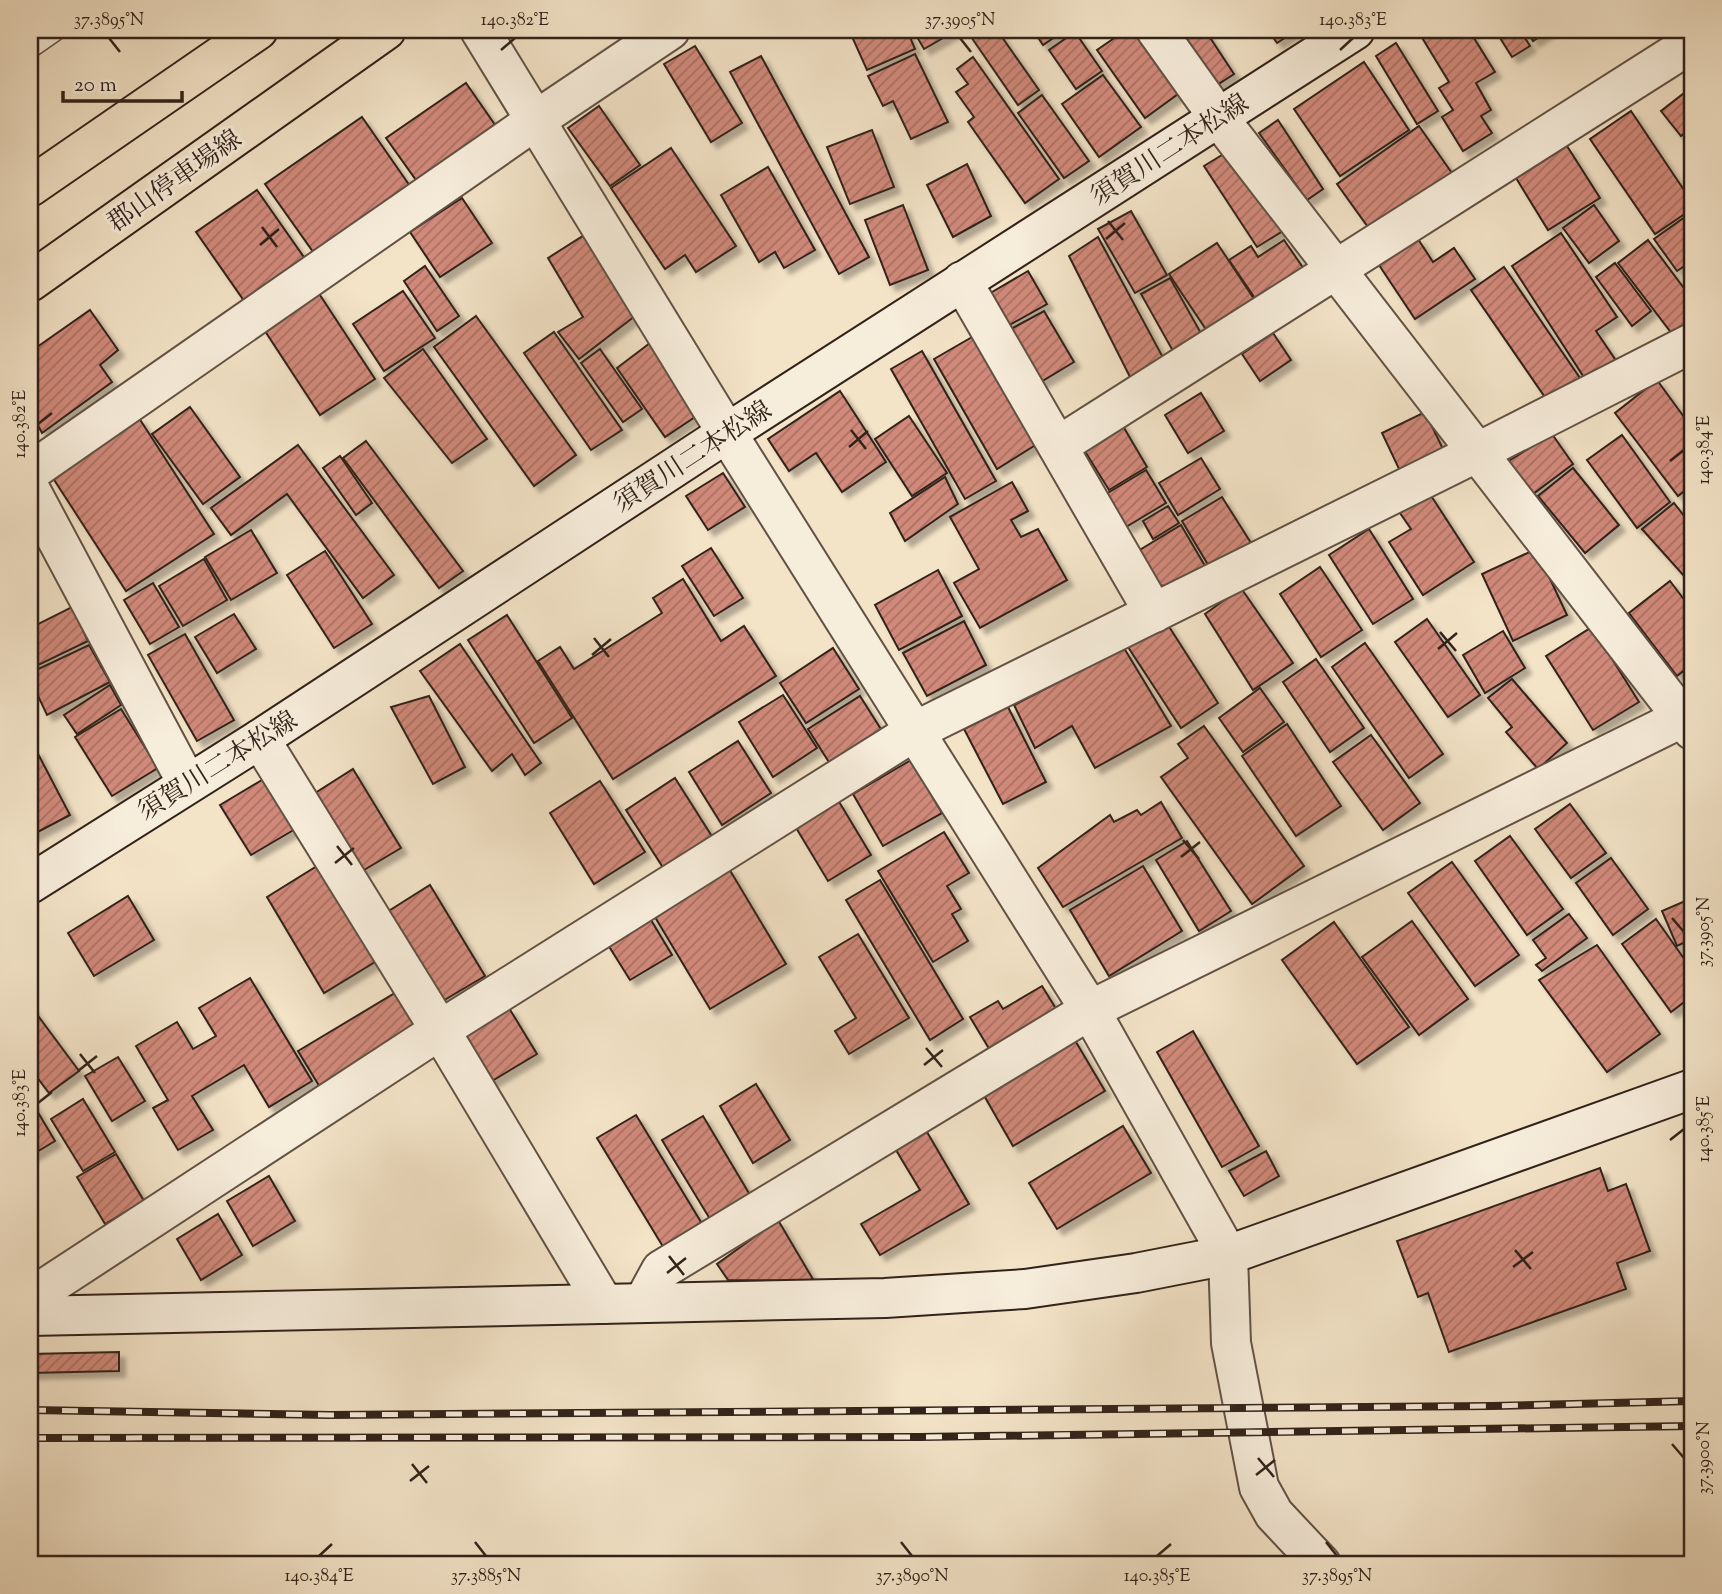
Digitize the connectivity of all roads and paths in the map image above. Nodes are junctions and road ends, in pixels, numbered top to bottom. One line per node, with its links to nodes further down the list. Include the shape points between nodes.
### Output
1 (53, 30): 9 (lane)
2 (258, 30): 12 (main road)
3 (386, 30): 15 (main road, 郡山停車場線)
4 (480, 30): 11 (street)
5 (670, 30): 11 (street)
6 (1156, 30): 10 (street)
7 (1355, 30): 10 (street, 須賀川二本松線)
8 (1686, 41): 13 (street)
9 (30, 46)
10 (1219, 117): 13 (street); 14 (street, 須賀川二本松線)
11 (536, 120): 17 (street); 20 (street)
12 (30, 187)
13 (1336, 268): 18 (street); 19 (street)
14 (962, 281): 17 (street, 須賀川二本松線); 18 (street)
15 (30, 282)
16 (1692, 343): 19 (street)
17 (727, 433): 24 (street); 25 (street, 須賀川二本松線)
18 (1058, 446): 22 (street)
19 (1476, 453): 22 (street); 23 (street)
20 (30, 472)
21 (30, 488): 26 (street)
22 (1154, 613): 24 (street)
23 (1689, 720): 28 (street)
24 (915, 731): 28 (street); 29 (street)
25 (260, 739): 26 (street, 須賀川二本松線); 29 (street)
26 (187, 783): 27 (street, 須賀川二本松線)
27 (30, 884)
28 (1090, 1010): 31 (street); 33 (street, via 662,1270)
29 (440, 1030): 32 (street); 34 (street)
30 (1692, 1089): 31 (street)
31 (1228, 1255): 33 (street, via 1025,1289 886,1298); 35 (street, via 1231,1343 1259,1487 1274,1514)
32 (31, 1300): 34 (street)
33 (643, 1303): 34 (street)
34 (604, 1304)
35 (1321, 1564)

